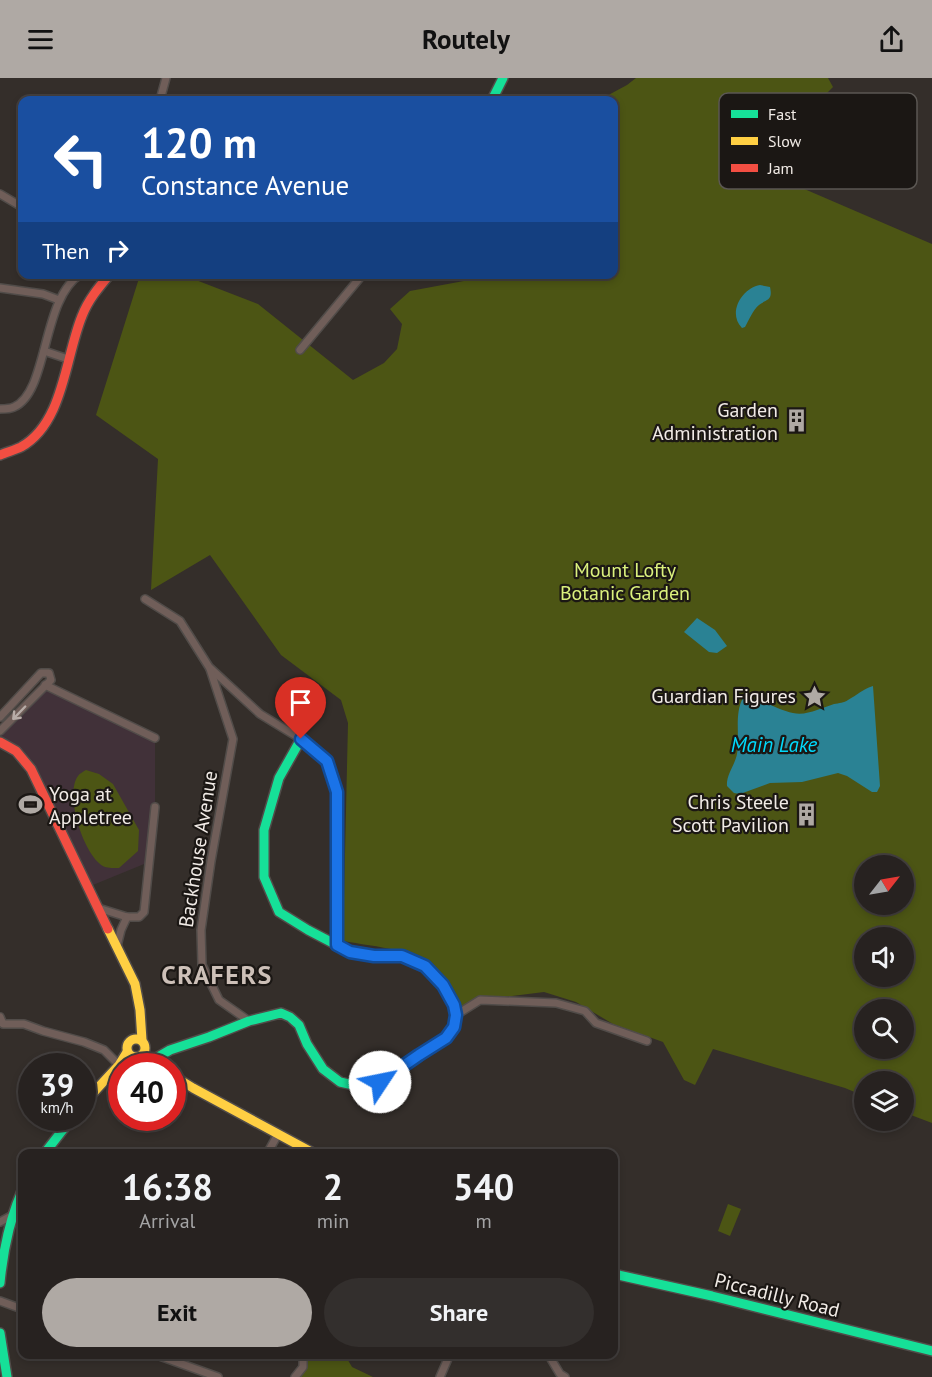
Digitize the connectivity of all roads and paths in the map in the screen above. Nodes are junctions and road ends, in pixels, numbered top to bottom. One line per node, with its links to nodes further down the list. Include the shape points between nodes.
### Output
1 (166, 78): 3 (street)
2 (503, 78): 4 (main road)
3 (161, 96)
4 (494, 96)
5 (0, 194): 6 (street)
6 (18, 205)
7 (75, 279): 11 (street)
8 (106, 279): 14 (main road, via 82,316)
9 (359, 279): 12 (street)
10 (0, 288): 11 (street)
11 (59, 300): 13 (street)
12 (300, 350)
13 (44, 351): 14 (street); 15 (street, via 28,394 13,408)
14 (68, 359): 16 (main road, via 58,401 44,428 16,450)
15 (0, 409)
16 (0, 455)
17 (145, 598): 18 (street, via 180,621)
18 (210, 667): 23 (street, via 260,714); 31 (street, Backhouse Avenue, via 233,739 201,930 202,965 219,1000)
19 (45, 685): 20 (street, via 51,680 49,673 41,673); 21 (street, one-way to 21); 22 (street)
20 (0, 717)
21 (0, 731)
22 (155, 738)
23 (301, 739): 28 (street, via 327,761 337,792); 28 (main road, via 279,778 264,830 264,877 279,912)
24 (0, 742): 26 (main road, via 16,751 31,769)
25 (155, 807): 27 (street, via 144,912 139,917)
26 (98, 908): 27 (street); 29 (main road)
27 (127, 917): 29 (street)
28 (337, 945): 30 (main road, via 350,952 402,956 425,966 443,985)
29 (117, 946): 34 (main road, via 135,984)
30 (456, 1015): 31 (main road, via 446,1038 380,1082 362,1087 340,1082 323,1069 299,1025 290,1017 281,1013); 33 (street, via 480,1000 556,1003 585,1011 596,1023)
31 (249, 1021): 38 (main road)
32 (1, 1023): 39 (street, via 24,1024 84,1042)
33 (647, 1041)
34 (141, 1042): 35 (main road, via 129,1042 127,1047); 36 (main road); 37 (main road)
35 (132, 1053)
36 (144, 1053)
37 (148, 1053)
38 (165, 1053)
39 (108, 1054)
40 (108, 1077): 42 (main road)
41 (186, 1084): 44 (main road)
42 (96, 1090)
43 (62, 1131): 45 (main road)
44 (278, 1134): 46 (street); 47 (main road)
45 (48, 1149)
46 (270, 1149)
47 (306, 1149)
48 (18, 1202): 49 (main road)
49 (13, 1215): 50 (street); 52 (main road)
50 (0, 1222)
51 (618, 1275): 56 (main road, Piccadilly Road)
52 (0, 1283)
53 (0, 1301): 54 (street)
54 (18, 1308)
55 (0, 1333): 61 (main road)
56 (932, 1351)
57 (168, 1359): 62 (street)
58 (303, 1359): 63 (street)
59 (448, 1359): 64 (street)
60 (551, 1359): 65 (street)
61 (7, 1377)
62 (218, 1377)
63 (296, 1377)
64 (440, 1377)
65 (566, 1377)

